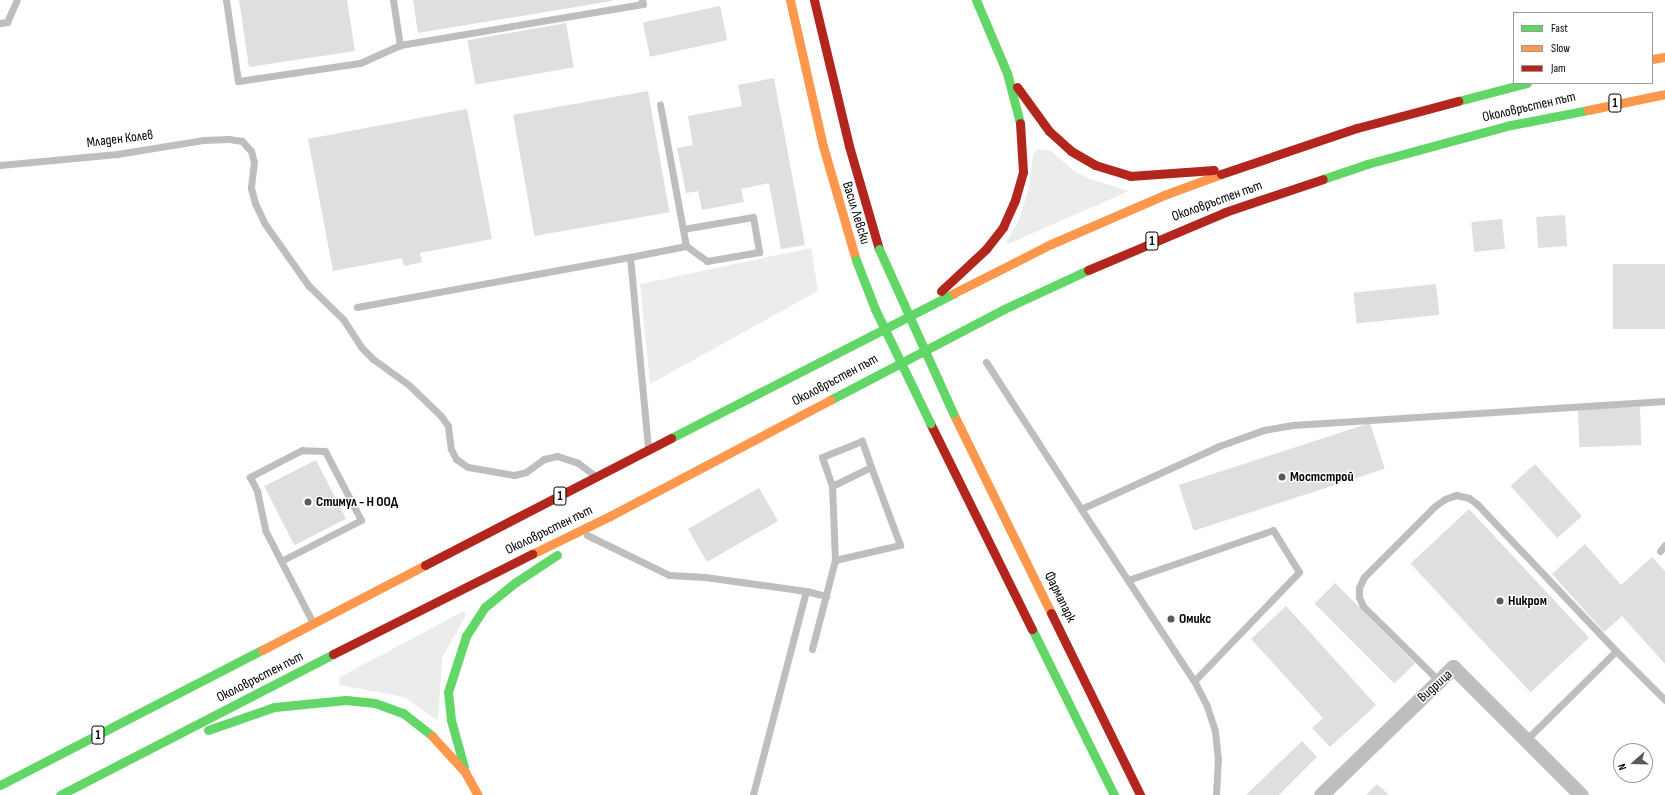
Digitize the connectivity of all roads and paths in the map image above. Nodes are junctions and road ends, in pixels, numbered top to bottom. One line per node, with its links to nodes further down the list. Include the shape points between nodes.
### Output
1 (17, 0): 8 (lane, via 7,22)
2 (226, 0): 9 (lane, via 238,81 360,63)
3 (393, 0): 9 (lane)
4 (642, 0): 9 (lane, via 642,4)
5 (790, 0): 53 (main road, Васил Левски, bridge, via 822,146 856,260 875,309)
6 (814, 0): 25 (main road, Васил Левски, bridge, via 849,146 879,249)
7 (976, 0): 12 (main road)
8 (0, 23)
9 (400, 45)
10 (1665, 56): 11 (main road)
11 (1653, 59)
12 (1007, 72): 17 (main road, via 1049,131 1071,151 1095,166 1130,176); 21 (main road, via 1023,143 1023,172 1015,200 1003,227 986,249)
13 (1523, 84): 17 (main road, Околовръстен път / 1, via 1357,128)
14 (1665, 94): 31 (main road, Околовръстен път / 1, via 1517,123 1374,162 1225,212 1130,250 1004,309 894,365)
15 (660, 104): 18 (lane)
16 (0, 165): 28 (lane, Младен Колев, via 117,154 203,140 242,141 251,151 254,162 251,188 265,224 308,285 343,319 361,347 409,385 441,416 448,426 451,449 456,459 468,467 514,474 526,472 544,460 557,456 578,463)
17 (1238, 168): 21 (main road, Околовръстен път / 1, via 1164,195 1079,232)
18 (683, 229): 19 (lane); 19 (lane, via 753,217 759,252 707,261)
19 (686, 246): 20 (lane)
20 (630, 257): 22 (lane); 26 (lane)
21 (925, 306): 26 (main road, Околовръстен път / 1)
22 (357, 307)
23 (986, 362): 30 (lane)
24 (1665, 401): 30 (lane, via 1286,426 1264,430 1218,446)
25 (953, 413): 54 (main road, Фармапарк)
26 (649, 451): 28 (main road, Околовръстен път / 1)
27 (871, 467): 29 (lane); 29 (lane, via 862,442 822,456); 35 (lane, via 900,545)
28 (596, 477): 40 (main road, Околовръстен път / 1)
29 (832, 486): 35 (lane)
30 (1081, 509): 37 (lane)
31 (610, 516): 32 (main road); 47 (main road, Околовръстен път / 1, via 479,579)
32 (587, 535): 38 (lane, via 669,575 705,577); 48 (main road, via 516,582 491,602 466,636 448,692 451,720)
33 (1665, 545): 34 (lane)
34 (1660, 551)
35 (835, 560): 39 (lane)
36 (281, 561): 36 (lane, via 266,530 257,491 250,477 302,450 325,451 361,520); 40 (lane)
37 (1128, 580): 43 (lane); 43 (lane, via 1273,530 1299,572)
38 (806, 591): 39 (lane); 52 (lane)
39 (826, 596): 41 (lane)
40 (313, 623): 49 (main road, Околовръстен път / 1)
41 (812, 649)
42 (1616, 651): 44 (lane, via 1477,504 1469,498 1456,495 1445,498 1435,506 1364,577 1359,588 1363,606); 45 (lane); 46 (lane)
43 (1194, 680): 55 (lane, via 1207,706 1215,731 1218,760)
44 (1439, 681): 46 (street, Видрица, via 1453,667); 56 (street, Видрица)
45 (1665, 700)
46 (1526, 740): 57 (street, Видрица)
47 (151, 748): 48 (main road, via 274,707 346,700 375,703 403,713 429,732); 50 (main road, Околовръстен път / 1)
48 (465, 772): 51 (main road)
49 (0, 785)
50 (60, 795)
51 (478, 795)
52 (753, 795)
53 (1114, 795)
54 (1140, 795)
55 (1216, 795)
56 (1321, 795)
57 (1580, 795)

